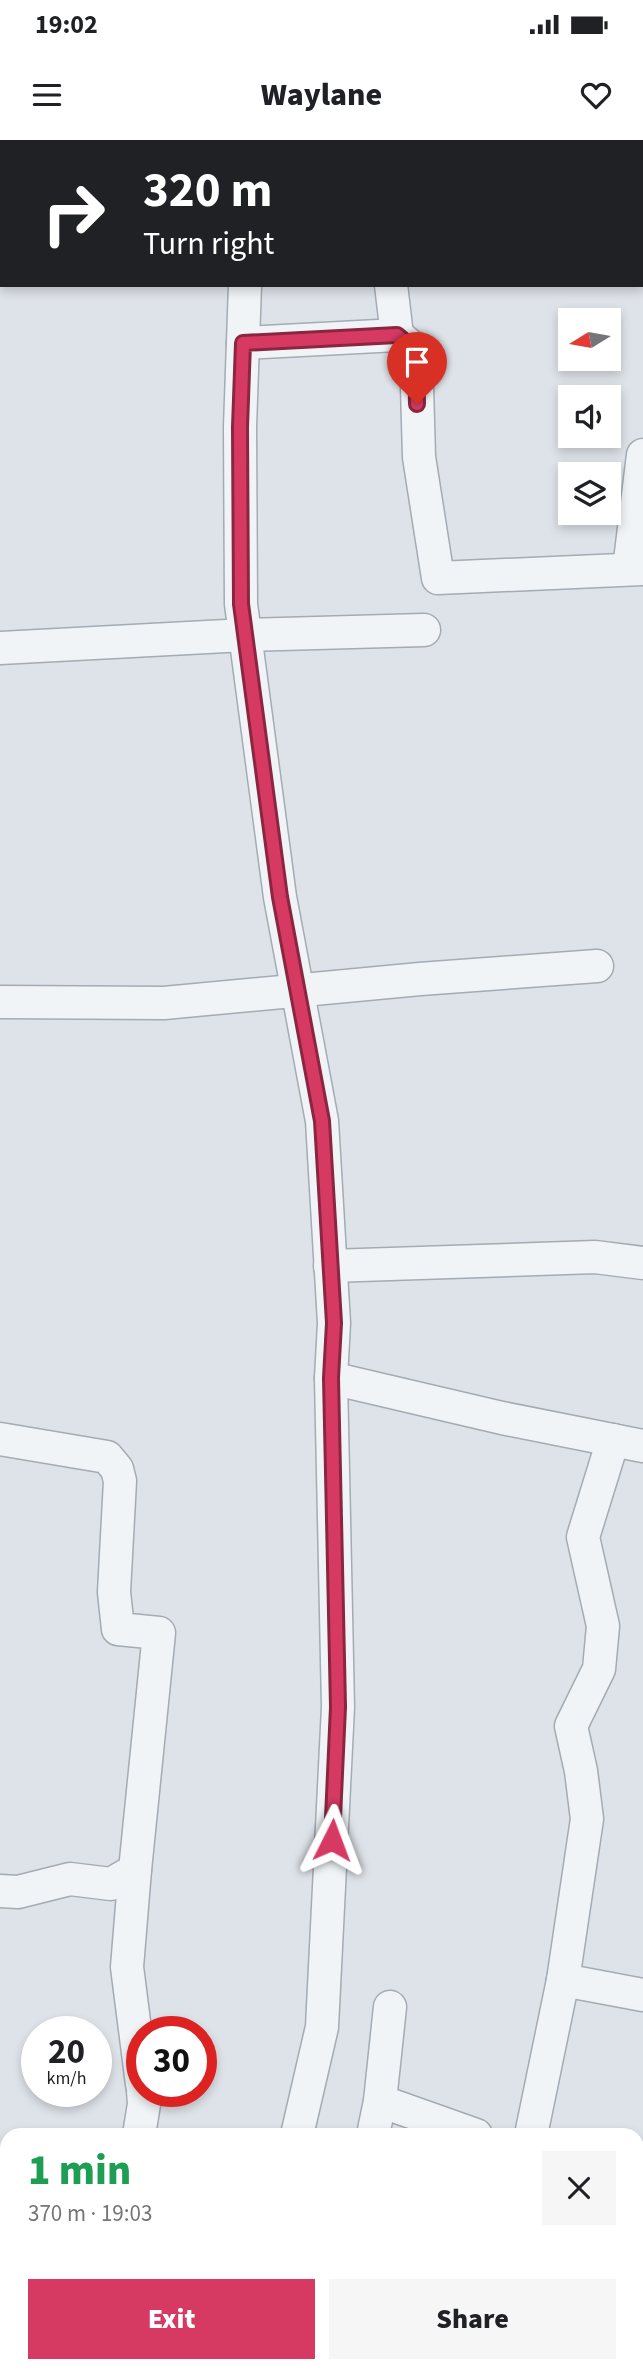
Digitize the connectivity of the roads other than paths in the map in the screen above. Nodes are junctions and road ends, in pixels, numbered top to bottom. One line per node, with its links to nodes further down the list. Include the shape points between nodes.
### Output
1 (245, 287): 4 (street)
2 (391, 287): 3 (street)
3 (397, 335): 4 (street); 6 (street, via 416,351 419,457 438,578)
4 (243, 343): 8 (street, via 241,590)
5 (643, 455): 6 (street)
6 (636, 569)
7 (424, 629): 8 (street)
8 (245, 635): 9 (street); 11 (street, via 280,897)
9 (0, 648)
10 (597, 966): 11 (street)
11 (298, 991): 12 (street, via 164,1003); 14 (street, via 322,1121)
12 (0, 1002)
13 (643, 1263): 14 (street, via 595,1257)
14 (330, 1266): 15 (street)
15 (331, 1378): 17 (street); 27 (street, via 337,1734 322,2027)
16 (0, 1439): 18 (street, via 107,1457 117,1469 114,1592 118,1629 159,1633)
17 (628, 1443): 20 (street, via 583,1537 603,1626 599,1669 571,1726 587,1819)
18 (135, 1870): 19 (street, via 111,1884 69,1879 18,1892); 23 (street, via 127,1967)
19 (0, 1891)
20 (564, 1980): 21 (street); 30 (street)
21 (643, 1995)
22 (390, 2007): 24 (street)
23 (133, 2016)
24 (380, 2101): 28 (street); 29 (street)
25 (144, 2107): 26 (street)
26 (140, 2128)
27 (299, 2128)
28 (374, 2128)
29 (456, 2128)
30 (532, 2128)

